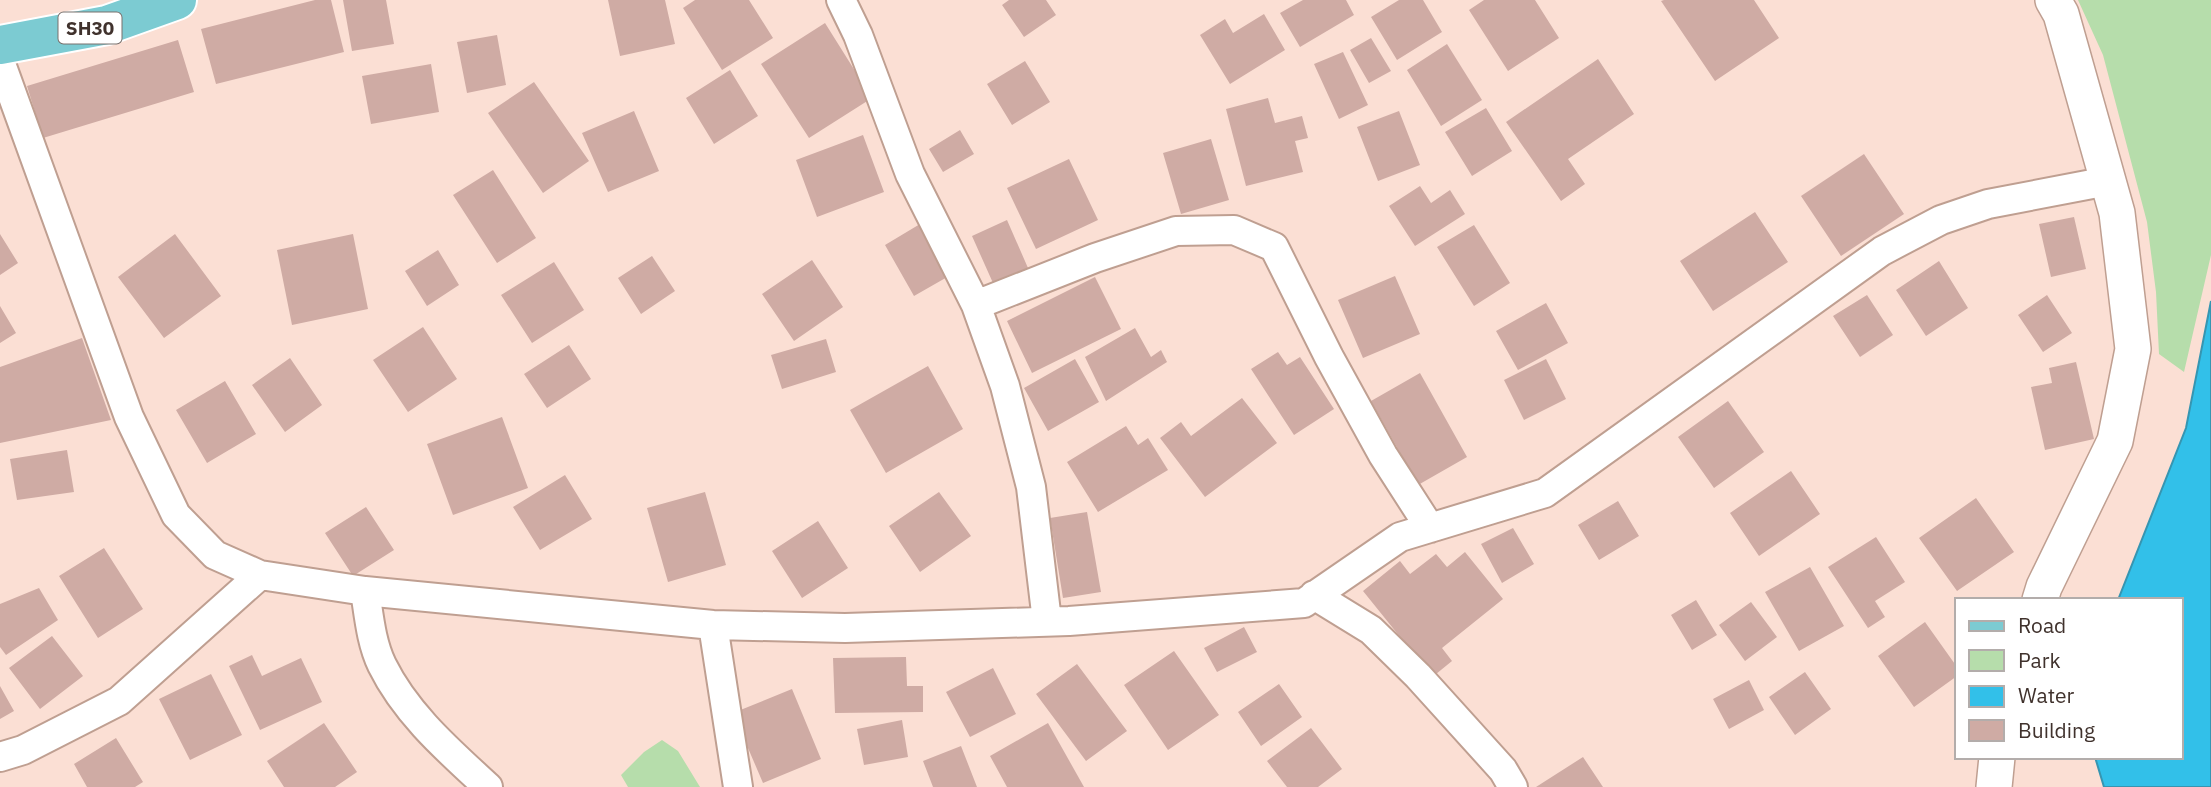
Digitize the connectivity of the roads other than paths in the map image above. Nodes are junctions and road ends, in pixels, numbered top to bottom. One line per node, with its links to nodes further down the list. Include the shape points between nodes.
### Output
1 (177, 0): 4 (main road, SH30, via 107,24)
2 (841, 0): 7 (street, via 910,174)
3 (2053, 0): 6 (street, via 2061,14)
4 (0, 45)
5 (0, 61): 9 (street, via 129,417 176,515 215,555)
6 (2108, 181): 8 (street, via 1988,204 1941,220 1882,251 1545,493); 12 (street, via 2117,213 2133,349 2115,441)
7 (976, 305): 8 (street, via 1095,257 1176,231 1234,230 1274,247 1383,455); 13 (street, via 1005,386 1031,487)
8 (1430, 528): 11 (street, via 1400,537)
9 (260, 575): 10 (street); 15 (street, via 118,701 23,750)
10 (365, 591): 14 (street); 17 (street, via 372,636 395,686 432,736)
11 (1314, 595): 13 (street, via 1304,603); 19 (street, via 1371,630 1418,676)
12 (2041, 598)
13 (1047, 621): 14 (street, via 845,628)
14 (713, 625): 18 (street)
15 (0, 757)
16 (1997, 759): 20 (street)
17 (488, 787)
18 (738, 787)
19 (1513, 787)
20 (1994, 787)

